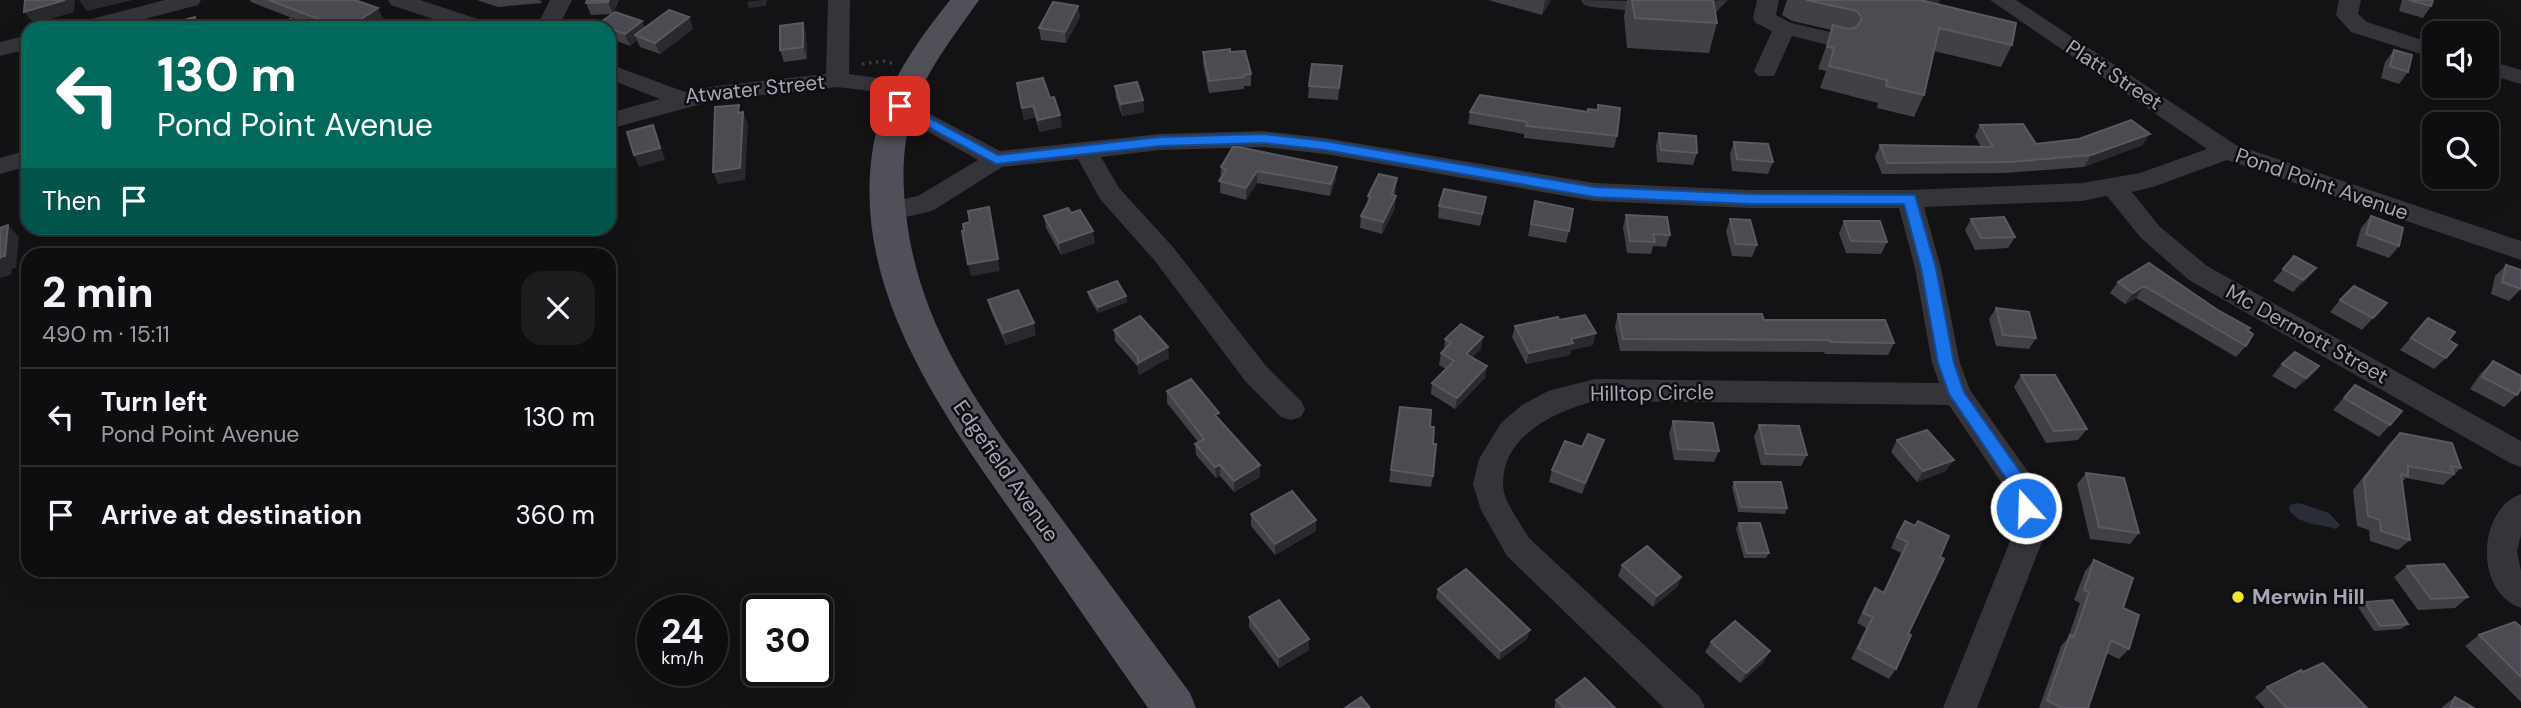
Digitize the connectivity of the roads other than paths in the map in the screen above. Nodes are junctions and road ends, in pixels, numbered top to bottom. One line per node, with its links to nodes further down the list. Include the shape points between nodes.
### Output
1 (190, 0): 12 (street)
2 (400, 0): 11 (street)
3 (561, 0): 15 (street)
4 (839, 0): 25 (street)
5 (965, 0): 26 (main road)
6 (1592, 0): 7 (street, via 1689,9 1708,7)
7 (1717, 0)
8 (1768, 0): 16 (street, via 1764,18)
9 (2001, 0): 30 (street, Platt Street)
10 (2348, 8): 19 (street, via 2359,27)
11 (441, 15): 13 (street); 14 (street)
12 (110, 21)
13 (432, 21)
14 (460, 21)
15 (550, 21)
16 (1784, 28): 17 (street); 21 (street)
17 (1840, 41)
18 (21, 44): 20 (street)
19 (2422, 47)
20 (0, 49)
21 (1766, 71)
22 (2499, 71): 24 (street)
23 (616, 73): 27 (street, Atwater Street)
24 (2521, 77)
25 (836, 80): 26 (street, Atwater Street); 27 (street, Atwater Street)
26 (903, 97): 32 (street); 36 (main road, via 890,137)
27 (682, 100): 28 (street)
28 (616, 119)
29 (1085, 150): 32 (street, Pond Point Avenue); 35 (street, Pond Point Avenue, via 1264,139 1594,192 1749,199); 39 (street, via 1108,193 1164,254 1256,374)
30 (2227, 151): 34 (street, Pond Point Avenue); 37 (street, Pond Point Avenue)
31 (21, 160): 33 (street)
32 (996, 160): 36 (street, Pond Point Avenue, via 925,204)
33 (0, 166)
34 (2114, 187): 35 (street, Pond Point Avenue); 40 (street, Mc Dermott Street, via 2150,232 2198,273)
35 (1909, 199): 38 (street)
36 (888, 210): 43 (main road, Edgefield Avenue, via 900,283 929,355 968,419)
37 (2521, 251)
38 (1957, 394): 44 (street, Hilltop Circle, via 1595,390 1558,399 1511,431 1494,458 1488,484 1496,510 1518,547); 45 (street, via 2020,485 2029,534)
39 (1291, 409)
40 (2521, 455)
41 (2521, 507): 42 (street, via 2505,527 2500,547 2504,568)
42 (2521, 594)
43 (1174, 708)
44 (1688, 708)
45 (1961, 708)

